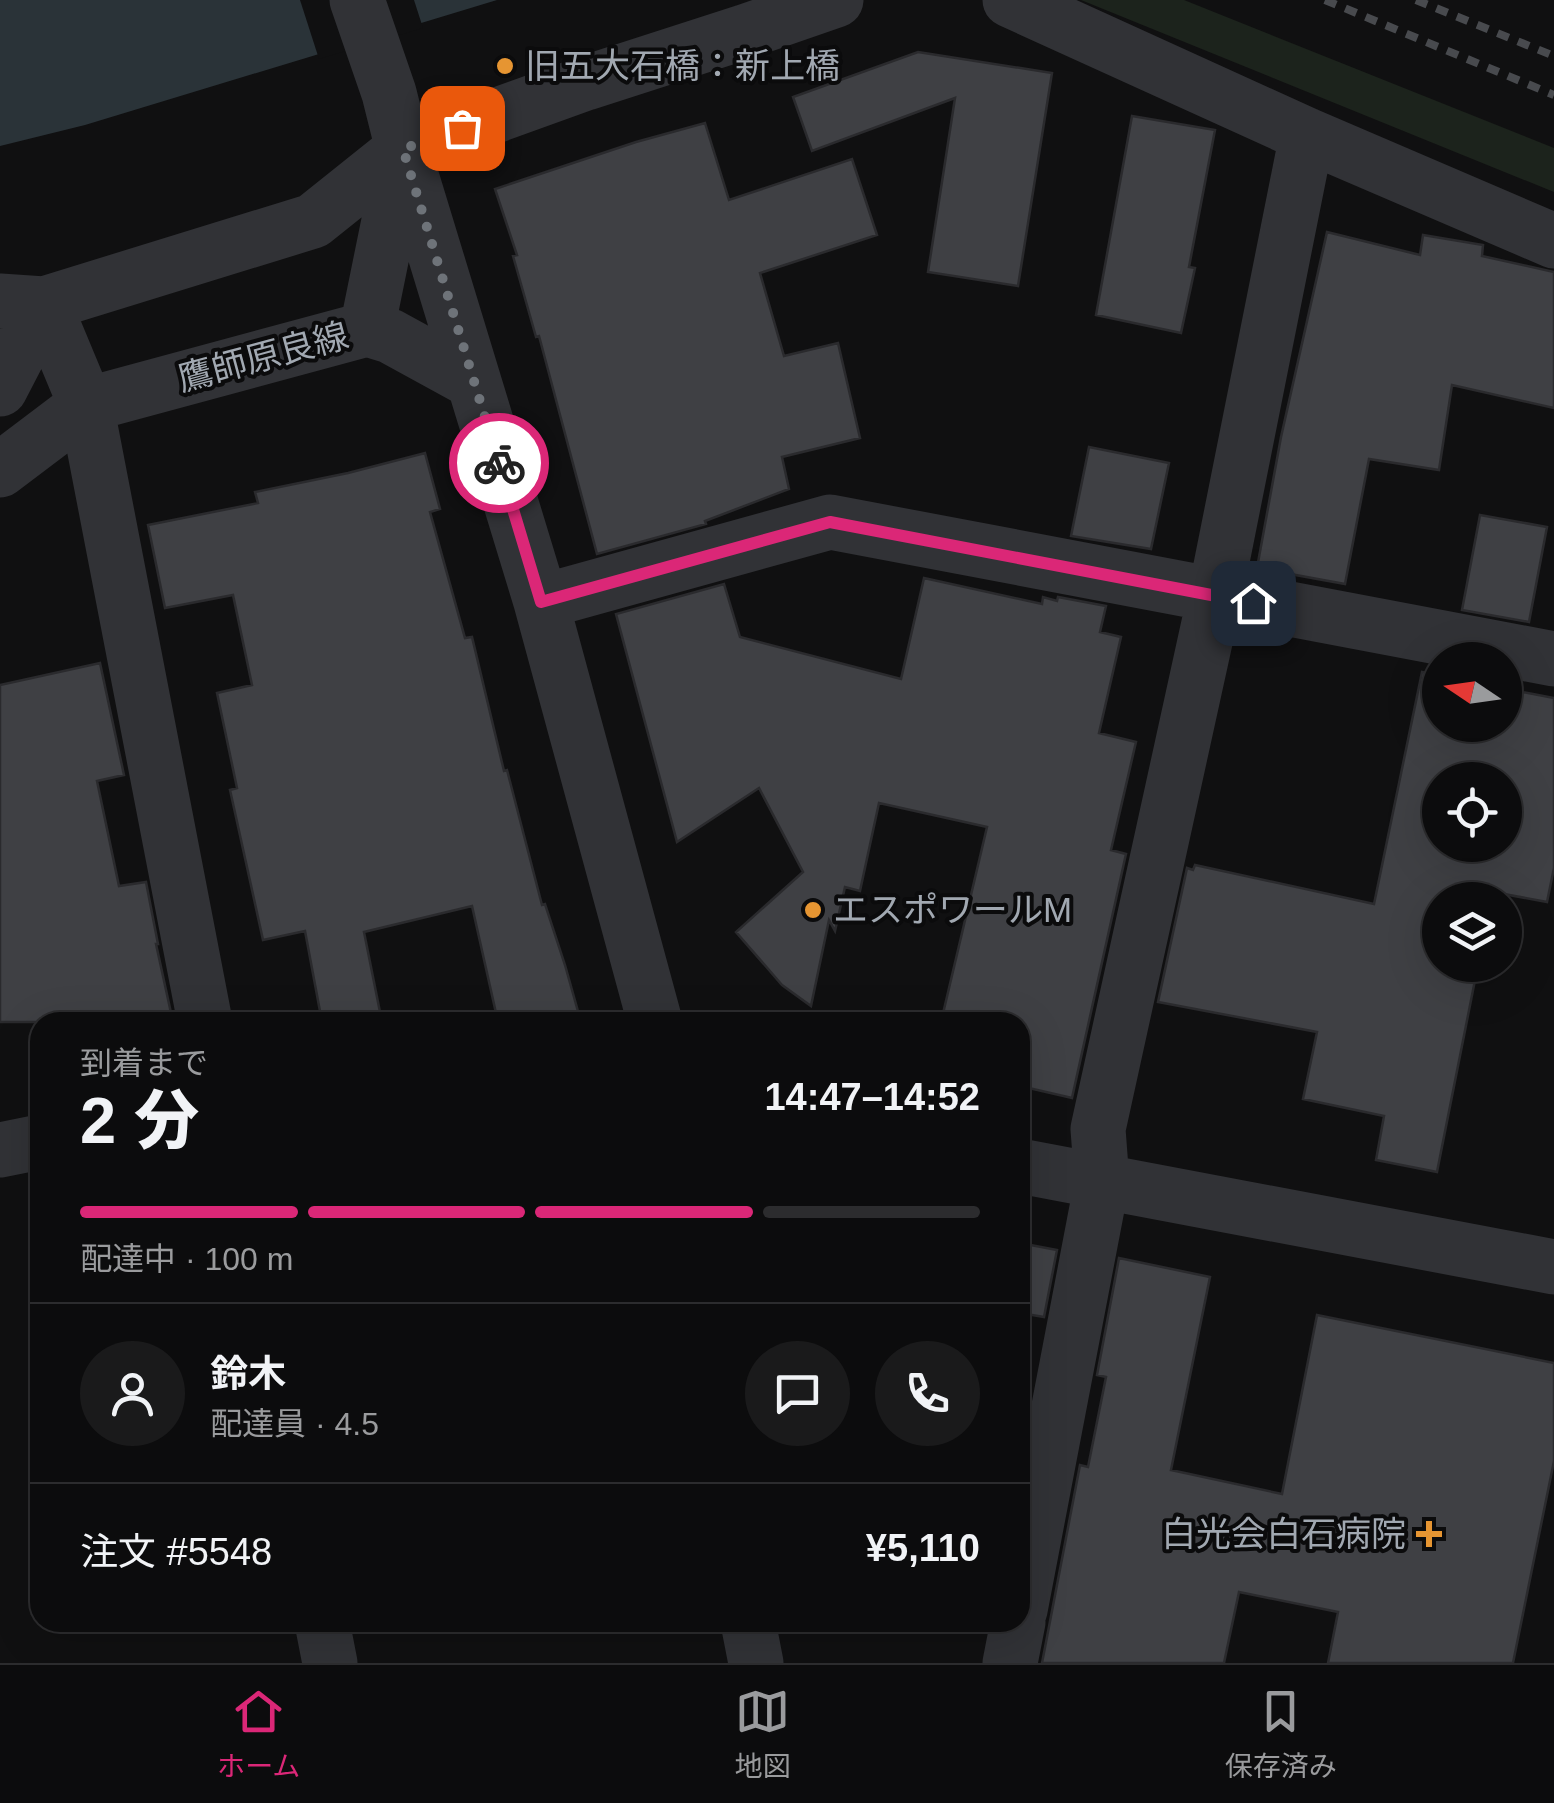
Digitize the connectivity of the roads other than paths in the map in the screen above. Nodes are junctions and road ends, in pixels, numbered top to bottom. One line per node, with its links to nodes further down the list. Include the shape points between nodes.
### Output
1 (357, 0): 5 (street)
2 (836, 0): 5 (street)
3 (1010, 0): 4 (street)
4 (1307, 135): 6 (street); 13 (street)
5 (403, 149): 7 (street, via 313,222); 8 (street, 鷹師原良線); 9 (street)
6 (1554, 241)
7 (22, 302): 10 (street); 11 (street)
8 (366, 329): 9 (street); 11 (street, 鷹師原良線)
9 (474, 382): 14 (street)
10 (0, 389)
11 (86, 404): 12 (street, 鷹師原良線); 16 (street)
12 (0, 470)
13 (1215, 596): 14 (street, via 830,522); 15 (street); 21 (street, via 1098,1129)
14 (541, 602): 17 (street)
15 (1554, 660)
16 (204, 1012)
17 (652, 1012)
18 (30, 1144): 19 (street)
19 (0, 1150)
20 (1030, 1168): 21 (street)
21 (1102, 1182): 22 (street); 23 (street)
22 (1554, 1267)
23 (1030, 1558)
24 (324, 1632): 27 (street)
25 (750, 1632): 28 (street)
26 (1016, 1632): 29 (street)
27 (330, 1663)
28 (756, 1663)
29 (1010, 1663)

